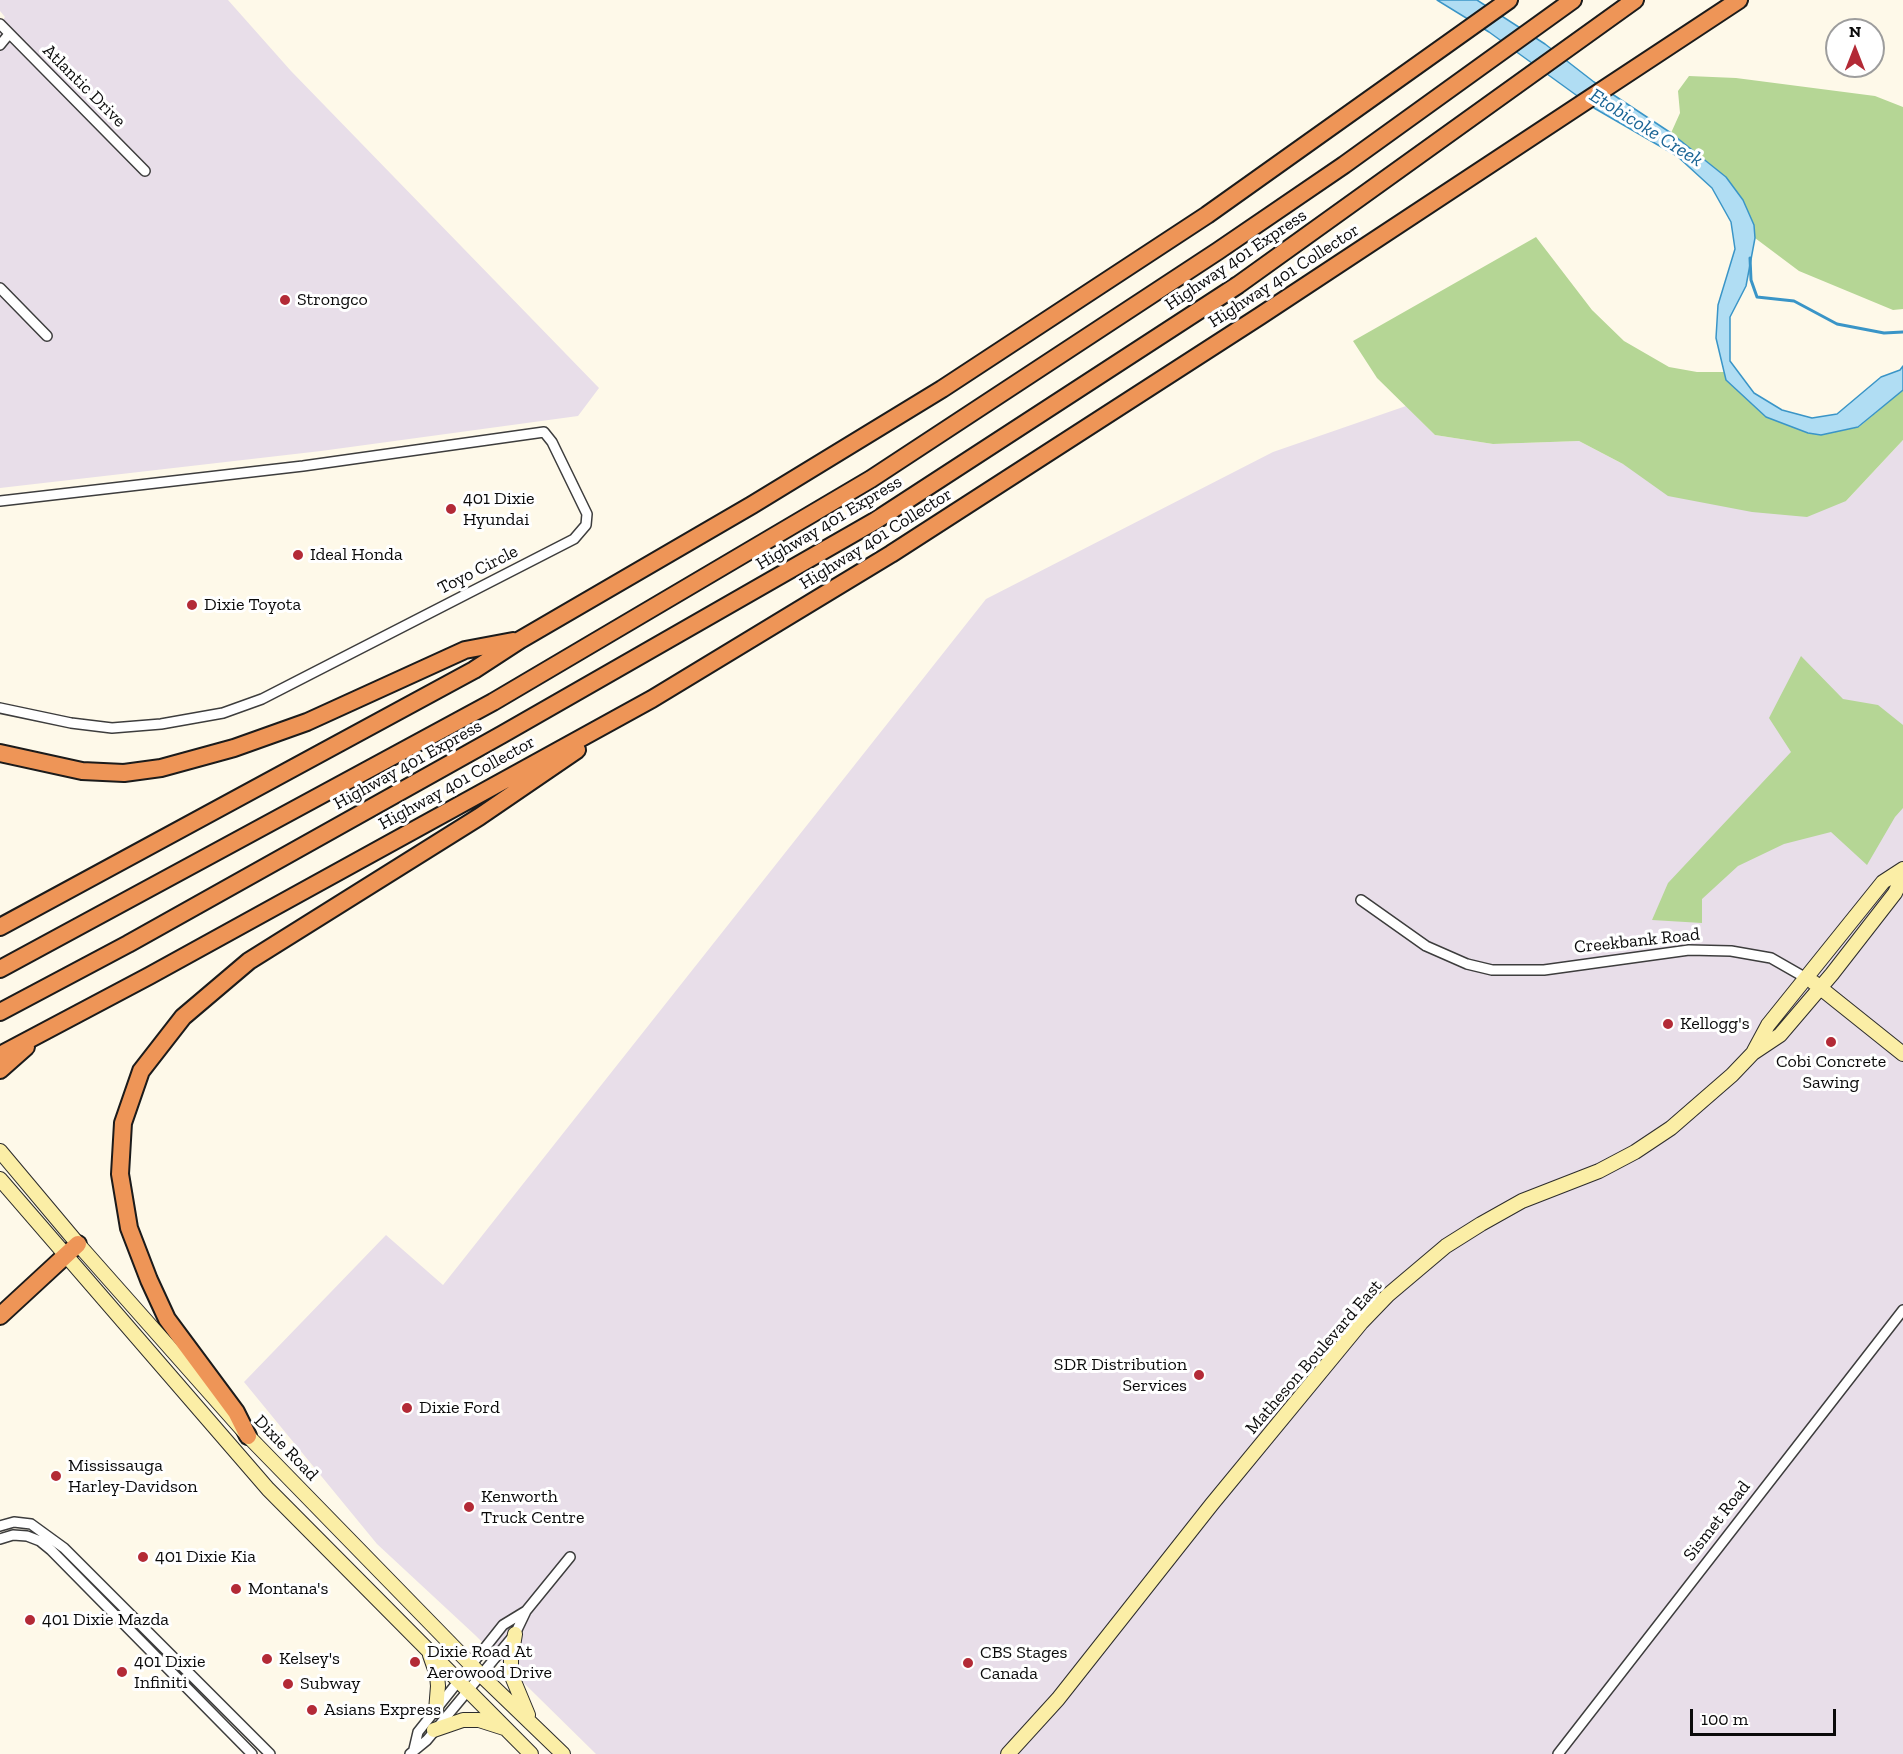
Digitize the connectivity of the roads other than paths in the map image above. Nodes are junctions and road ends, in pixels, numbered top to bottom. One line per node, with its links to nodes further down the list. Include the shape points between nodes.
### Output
1 (1509, 0): 12 (highway, via 1207,215 942,389 752,506)
2 (1635, 0): 23 (highway, Highway 401 Express, via 1238,285 875,521 264,868)
3 (1738, 0): 13 (highway, Highway 401 Collector, via 900,548)
4 (1568, 3): 20 (highway, Highway 401 Express, via 1344,165 871,479 493,702)
5 (0, 24): 6 (street, Atlantic Drive)
6 (9, 34): 7 (street); 8 (street, Atlantic Drive)
7 (0, 45)
8 (145, 171)
9 (0, 288): 10 (street)
10 (46, 336)
11 (0, 501): 14 (street, Toyo Circle, via 303,466 544,432 587,514 586,525 574,539 262,699 222,713 112,728)
12 (520, 640): 15 (highway, via 465,650 307,722 161,768 124,773 82,771); 19 (highway, via 474,670)
13 (652, 699): 24 (highway, Highway 401 Collector); 35 (highway, via 479,817 249,961 183,1017 141,1071 123,1123 120,1174 129,1228 167,1319 236,1412)
14 (0, 708)
15 (0, 753)
16 (1903, 869): 21 (main road, Matheson Boulevard East, via 1883,882)
17 (1903, 876): 22 (main road, Matheson Boulevard East, via 1895,893)
18 (1361, 900): 21 (street, Creekbank Road, via 1426,946 1492,970 1544,970 1689,950 1772,958)
19 (0, 927)
20 (0, 969)
21 (1806, 978): 22 (main road, Creekbank Road); 25 (main road, Matheson Boulevard East, via 1768,1025)
22 (1820, 988): 25 (main road, Matheson Boulevard East, via 1780,1035); 26 (main road, Creekbank Road)
23 (0, 1012)
24 (38, 1035): 27 (highway, Highway 401 Collector); 28 (highway)
25 (1753, 1053): 53 (main road, Matheson Boulevard East, via 1671,1128 1635,1152 1599,1171 1522,1201 1481,1224 1446,1246 1388,1295 1212,1504 1058,1699)
26 (1903, 1054)
27 (0, 1055)
28 (0, 1071)
29 (0, 1151): 31 (main road, Dixie Road)
30 (0, 1179): 32 (main road)
31 (78, 1244): 32 (highway); 35 (main road, Dixie Road)
32 (65, 1256): 34 (highway); 41 (main road, via 268,1489)
33 (1903, 1310): 54 (street, Sismet Road)
34 (0, 1316)
35 (248, 1436): 42 (main road, Dixie Road)
36 (0, 1526): 50 (street, via 14,1522 31,1524 64,1548)
37 (0, 1539): 49 (street, via 27,1536 51,1550)
38 (570, 1557): 39 (street)
39 (526, 1611): 40 (street); 42 (street, via 504,1625)
40 (515, 1634): 42 (street); 45 (main road, via 511,1674)
41 (428, 1650): 43 (main road); 44 (main road, via 439,1690)
42 (476, 1670): 43 (street); 45 (main road, Dixie Road)
43 (463, 1686): 44 (street); 46 (main road); 47 (street)
44 (436, 1711): 48 (street, via 418,1732)
45 (533, 1725): 52 (main road, Dixie Road)
46 (506, 1729): 47 (main road, via 479,1720 463,1720); 51 (main road)
47 (434, 1730): 48 (street)
48 (412, 1751)
49 (252, 1754)
50 (270, 1754)
51 (531, 1754)
52 (562, 1754)
53 (1008, 1754)
54 (1558, 1754)

